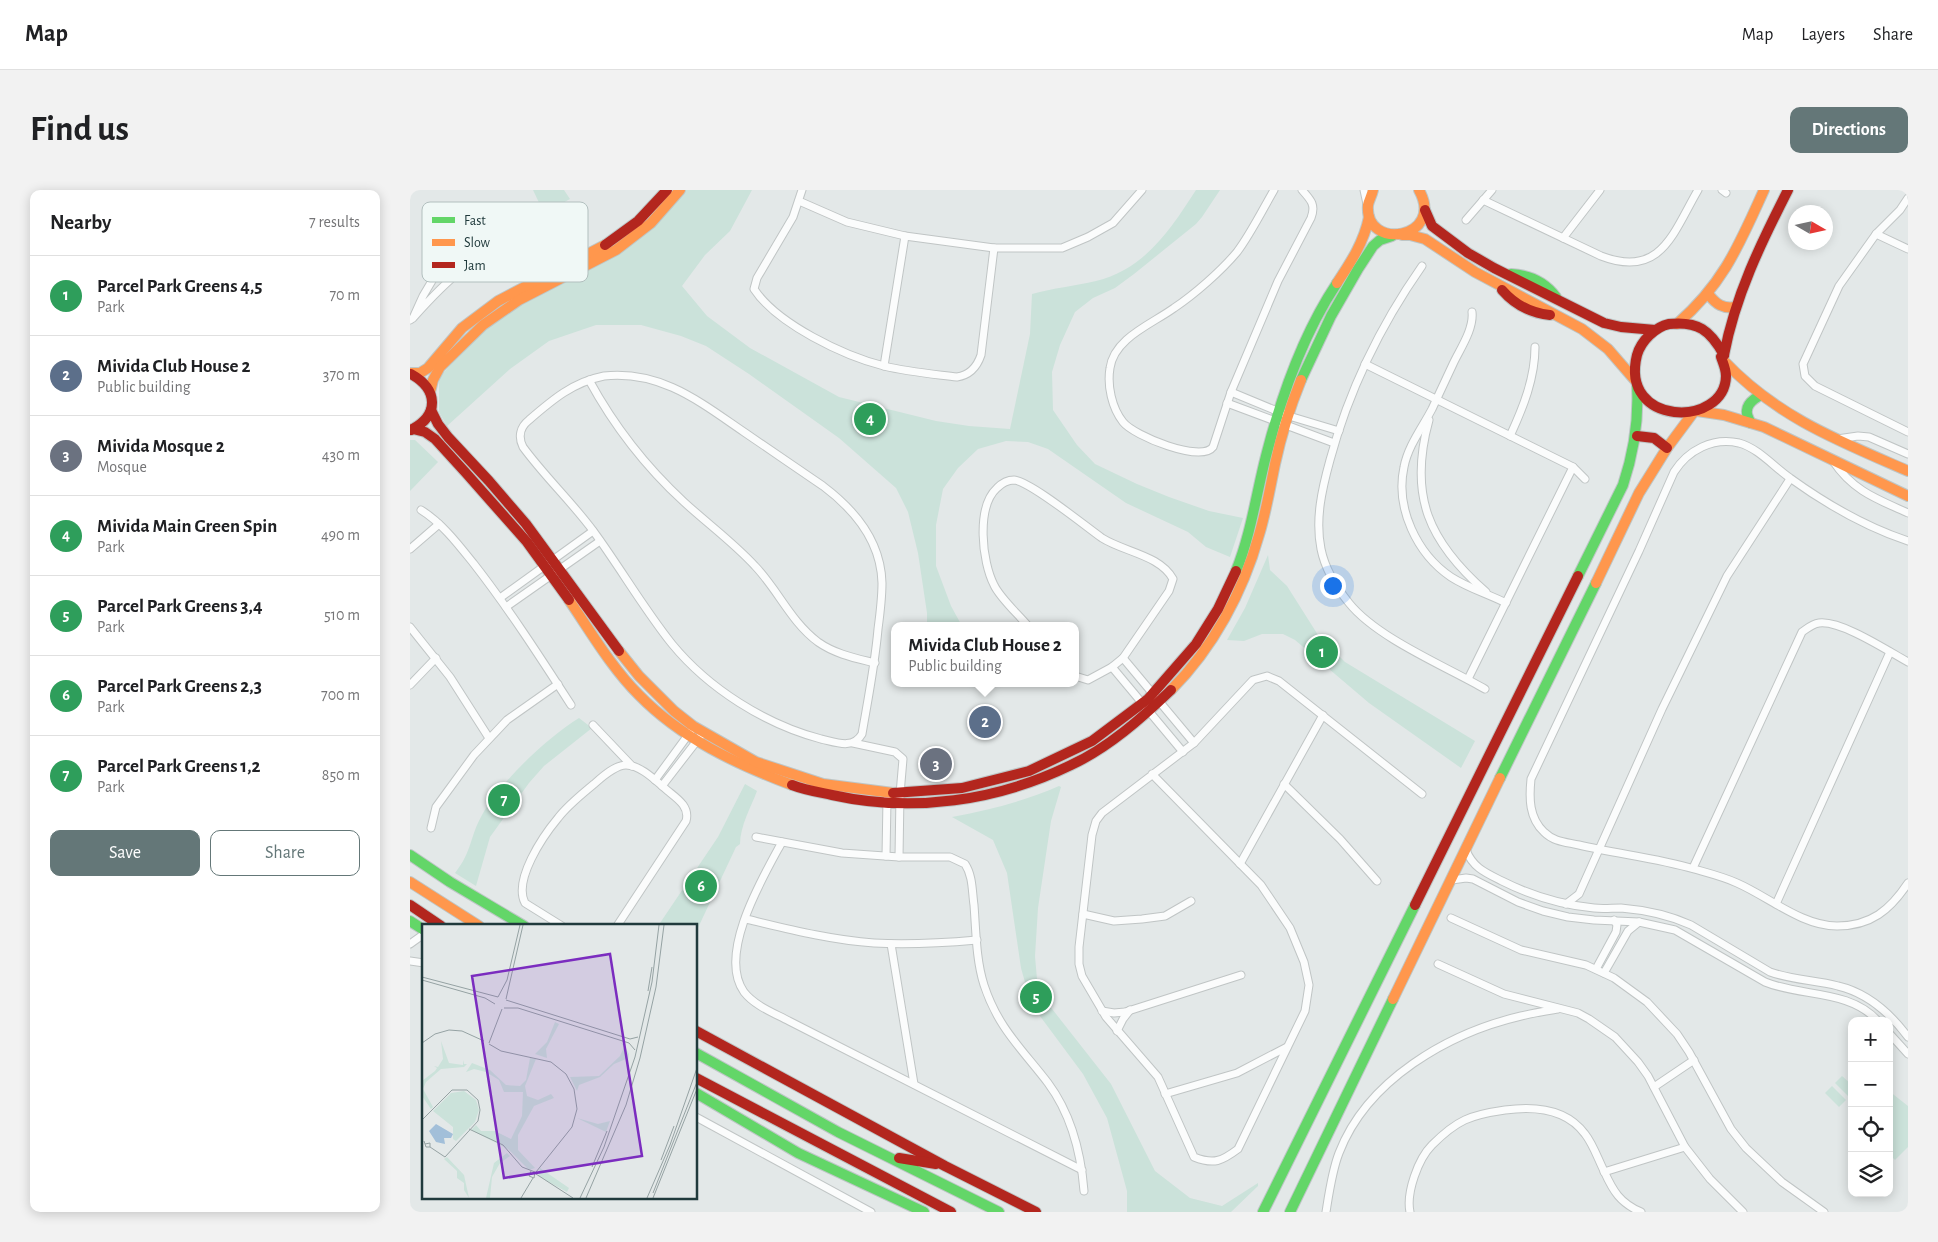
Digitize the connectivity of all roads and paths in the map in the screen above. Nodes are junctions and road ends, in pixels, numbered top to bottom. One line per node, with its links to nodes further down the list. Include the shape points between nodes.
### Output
1 (668, 190): 28 (street, via 634,224)
2 (680, 190): 29 (street, via 651,223 616,250)
3 (802, 190): 18 (street)
4 (1142, 190): 26 (street, via 1113,223 1062,248)
5 (1274, 190): 58 (street, via 1237,252 1208,281 1123,343 1112,356 1109,369 1114,407 1124,424 1172,447 1210,452)
6 (1302, 190): 55 (street, via 1314,206 1311,218 1278,281)
7 (1364, 190): 20 (street)
8 (1373, 190): 20 (street)
9 (1419, 190): 19 (street)
10 (1425, 190): 19 (street)
11 (1492, 190): 17 (street)
12 (1600, 190): 25 (street)
13 (1698, 190): 25 (street, via 1668,242 1656,255 1645,260 1616,262)
14 (1764, 190): 37 (street, via 1732,260)
15 (1788, 190): 40 (street)
16 (1908, 198): 22 (street)
17 (1483, 200): 21 (street); 25 (street)
18 (799, 201): 24 (street, via 847,222); 50 (street, via 754,289 762,302 782,318 836,349)
19 (1424, 206): 23 (street, via 1418,225 1411,232); 31 (street, via 1432,226 1444,237)
20 (1368, 213): 23 (street, via 1374,226 1382,232); 62 (street, via 1364,240 1309,334)
21 (1466, 220)
22 (1876, 234): 27 (street); 66 (street, via 1839,286 1805,358 1803,370 1815,386)
23 (1397, 235): 36 (street, via 1414,234 1425,238); 62 (street, via 1380,240 1373,246 1328,318)
24 (905, 236): 26 (street); 50 (street)
25 (1563, 238)
26 (994, 248): 50 (street, via 981,355 971,372 957,376)
27 (1908, 249)
28 (588, 255)
29 (588, 264)
30 (1422, 266): 49 (street, via 1386,322)
31 (1509, 276): 36 (street); 38 (street); 39 (street, via 1515,274 1536,280)
32 (431, 282): 44 (street)
33 (448, 282): 44 (street)
34 (535, 282): 51 (street, via 498,301 462,328 428,368 420,373)
35 (554, 282): 54 (street, via 519,300 483,325 440,367)
36 (1503, 287): 41 (street); 43 (street, via 1513,302 1523,308)
37 (1709, 295): 40 (street, via 1719,306); 45 (street)
38 (1549, 296): 39 (street); 41 (street)
39 (1560, 302): 46 (street, via 1604,323)
40 (1735, 307): 48 (street)
41 (1544, 309): 43 (street)
42 (1472, 312): 57 (street, via 1468,331)
43 (1555, 315): 53 (street, via 1599,341 1626,367)
44 (412, 319)
45 (1677, 324): 46 (street, via 1666,324); 48 (street, via 1692,324 1706,330 1717,341)
46 (1655, 330): 53 (street, via 1637,353 1634,367)
47 (1535, 347): 67 (street, via 1530,382)
48 (1723, 356): 56 (street, via 1739,378); 61 (street, via 1726,374 1721,390 1711,403)
49 (1365, 364): 57 (street); 65 (street)
50 (884, 366)
51 (410, 373): 54 (street, via 420,378)
52 (589, 380): 82 (street, via 563,392 529,420 521,430 520,439 526,451); 98 (street, via 614,422 642,459 683,501 756,566 804,629 836,652); 98 (street, via 625,376 673,387 823,486 848,507 871,539 880,565 882,592)
53 (1637, 384): 61 (street, via 1644,398 1660,410 1680,415); 68 (street)
54 (430, 392): 59 (street)
55 (1230, 392): 58 (street); 62 (street)
56 (1759, 396): 63 (street, via 1746,408); 69 (street)
57 (1436, 400): 60 (street); 67 (street)
58 (1227, 403): 62 (street)
59 (431, 410): 64 (street, via 428,418); 86 (street, via 441,430 501,494)
60 (1431, 410): 88 (street, via 1421,465 1422,492 1430,522 1454,562); 88 (street, via 1404,468 1402,485 1407,518 1420,544 1437,566 1467,586)
61 (1695, 412): 63 (street); 71 (street)
62 (1282, 419): 65 (street); 70 (street); 105 (street, via 1268,446 1251,526 1233,577 1196,643)
63 (1751, 422): 73 (street)
64 (412, 430): 86 (street, via 425,432 435,439)
65 (1338, 431): 70 (street)
66 (1908, 432)
67 (1510, 436): 74 (street)
68 (1637, 436): 71 (street, via 1654,438); 196 (street, via 1622,485)
69 (1836, 439): 72 (street, via 1869,437); 75 (street)
70 (1334, 443): 101 (street, via 1319,504 1321,548 1332,579 1349,604 1374,625)
71 (1667, 448): 126 (street, via 1640,493)
72 (1908, 454)
73 (1832, 461): 78 (street); 80 (street, via 1860,491)
74 (1573, 467): 76 (street); 90 (street)
75 (1908, 471)
76 (1585, 479)
77 (1790, 479): 84 (street, via 1854,518); 127 (street, via 1727,576); 127 (street, via 1750,448 1726,442 1697,448 1681,461 1674,472 1532,779 1529,796 1532,812 1544,832 1562,842)
78 (1908, 496)
79 (421, 510): 81 (street)
80 (1908, 513)
81 (439, 524): 85 (street); 89 (street)
82 (593, 531): 83 (street); 86 (street)
83 (600, 541): 87 (street); 112 (street, via 672,644 714,684 756,712 788,728 829,741)
84 (1908, 541)
85 (410, 549)
86 (548, 563): 87 (street); 89 (street)
87 (555, 572): 91 (street); 110 (street, via 635,673)
88 (1488, 594): 90 (street)
89 (500, 598): 91 (street)
90 (1506, 603): 101 (street)
91 (506, 607): 102 (street)
92 (1025, 622): 96 (street, via 994,587 985,553 983,523 987,506 993,491 1013,480 1021,481 1108,541 1169,571 1173,579 1169,591)
93 (410, 626): 95 (street)
94 (1890, 652): 97 (street); 132 (street, via 1835,624 1818,623 1802,632); 141 (street)
95 (436, 658): 103 (street); 111 (street)
96 (1123, 658): 99 (street); 105 (street)
97 (1908, 662)
98 (875, 663): 112 (street, via 862,734)
99 (1112, 667): 100 (street, via 1088,680); 107 (street)
100 (1079, 677)
101 (1468, 679): 104 (street)
102 (558, 684): 106 (street); 111 (street, via 519,710)
103 (410, 686)
104 (1485, 689)
105 (1156, 698): 107 (street); 113 (street)
106 (571, 705)
107 (1146, 707): 114 (street); 122 (street, via 1040,767 989,784)
108 (1323, 715): 113 (street, via 1279,681 1267,676 1253,680); 118 (street); 120 (street)
109 (593, 725): 115 (street)
110 (696, 734): 117 (street); 119 (street); 121 (street, via 801,779)
111 (489, 738): 123 (street, via 441,797)
112 (853, 743): 122 (street, via 900,754 904,764)
113 (1194, 743): 114 (street)
114 (1183, 752): 116 (street)
115 (632, 766): 117 (street); 152 (street, via 616,768 577,799 558,818 528,865 521,888 522,897)
116 (1152, 774): 131 (street); 143 (street, via 1108,807 1096,821)
117 (655, 780): 119 (street)
118 (1284, 784): 131 (street); 135 (street)
119 (662, 786): 153 (street, via 684,806 686,821)
120 (1422, 794)
121 (887, 798): 122 (street); 129 (street)
122 (900, 799): 130 (street)
123 (431, 828)
124 (756, 838): 125 (street)
125 (782, 842): 129 (street, via 842,853); 145 (street, via 764,874)
126 (1466, 850): 133 (street, via 1478,869); 134 (street)
127 (1598, 850): 132 (street); 140 (street, via 1580,894)
128 (410, 855): 151 (street)
129 (886, 856): 130 (street)
130 (899, 857): 156 (street, via 950,858 965,864 971,882)
131 (1240, 864): 173 (street, via 1261,885 1290,928 1304,962 1309,985 1305,1011)
132 (1693, 868): 141 (street, via 1737,883)
133 (1496, 878): 138 (street); 140 (street, via 1523,892)
134 (1452, 880): 138 (street, via 1473,879); 197 (street)
135 (1377, 881)
136 (410, 882): 150 (street)
137 (1908, 883): 141 (street, via 1888,908 1858,925 1819,925)
138 (1490, 888): 146 (street, via 1543,911 1568,917)
139 (1191, 901): 143 (street, via 1165,916 1142,919 1114,921)
140 (1566, 904): 159 (street, via 1663,915 1691,925)
141 (1776, 904)
142 (410, 905): 149 (street)
143 (1083, 914): 167 (street, via 1079,964 1082,976)
144 (1451, 918): 162 (street, via 1521,950)
145 (746, 919): 158 (street, via 825,936); 178 (street, via 737,946 736,966 742,988 749,997)
146 (1614, 920): 148 (street); 162 (street, via 1616,932)
147 (410, 922): 154 (street)
148 (1639, 922): 161 (street, via 1686,935); 163 (street, via 1628,931)
149 (438, 924)
150 (476, 924)
151 (521, 924)
152 (559, 924)
153 (618, 924)
154 (422, 929)
155 (422, 935): 157 (street)
156 (977, 940): 158 (street); 188 (street, via 981,970 992,1005 1014,1043 1059,1102 1074,1138)
157 (410, 944)
158 (891, 944): 178 (street)
159 (1744, 955): 161 (street); 172 (street, via 1783,977 1837,985 1854,991 1883,1009)
160 (1438, 964): 165 (street, via 1504,994)
161 (1739, 965): 168 (street, via 1780,988 1834,996 1863,1008)
162 (1596, 969): 163 (street)
163 (1604, 973): 176 (street, via 1629,988 1657,1012)
164 (1241, 975): 166 (street)
165 (1563, 1008): 179 (street, via 1589,1019 1615,1037 1638,1062); 198 (street, via 1520,1016 1479,1029 1403,1071 1376,1094 1355,1122 1339,1153)
166 (1130, 1010): 167 (street); 169 (street)
167 (1102, 1011): 169 (street)
168 (1873, 1017)
169 (1118, 1030): 181 (street, via 1158,1077)
170 (698, 1032): 187 (street)
171 (1893, 1037): 175 (street)
172 (1908, 1037)
173 (1288, 1047): 181 (street, via 1237,1073); 181 (street, via 1238,1149 1222,1161 1206,1162 1194,1157)
174 (698, 1054): 186 (street)
175 (1908, 1054)
176 (1694, 1060): 179 (street); 202 (street, via 1730,1129 1746,1148 1782,1182)
177 (698, 1079): 183 (street)
178 (914, 1084): 188 (street)
179 (1654, 1087): 184 (street)
180 (698, 1094): 185 (street)
181 (1165, 1094)
182 (698, 1118): 191 (street)
183 (779, 1123): 185 (street); 193 (street)
184 (1685, 1147): 189 (street); 201 (street, via 1710,1179)
185 (798, 1153): 192 (street)
186 (888, 1157): 187 (street); 194 (street)
187 (944, 1166): 195 (street)
188 (1082, 1170): 190 (street)
189 (1604, 1172): 199 (street, via 1585,1133 1552,1111 1533,1107 1477,1114 1449,1128 1427,1149 1413,1177); 200 (street, via 1622,1201)
190 (1084, 1191)
191 (871, 1212)
192 (924, 1212)
193 (951, 1212)
194 (999, 1212)
195 (1036, 1212)
196 (1263, 1212)
197 (1290, 1212)
198 (1326, 1212)
199 (1410, 1212)
200 (1641, 1212)
201 (1743, 1212)
202 (1824, 1212)

